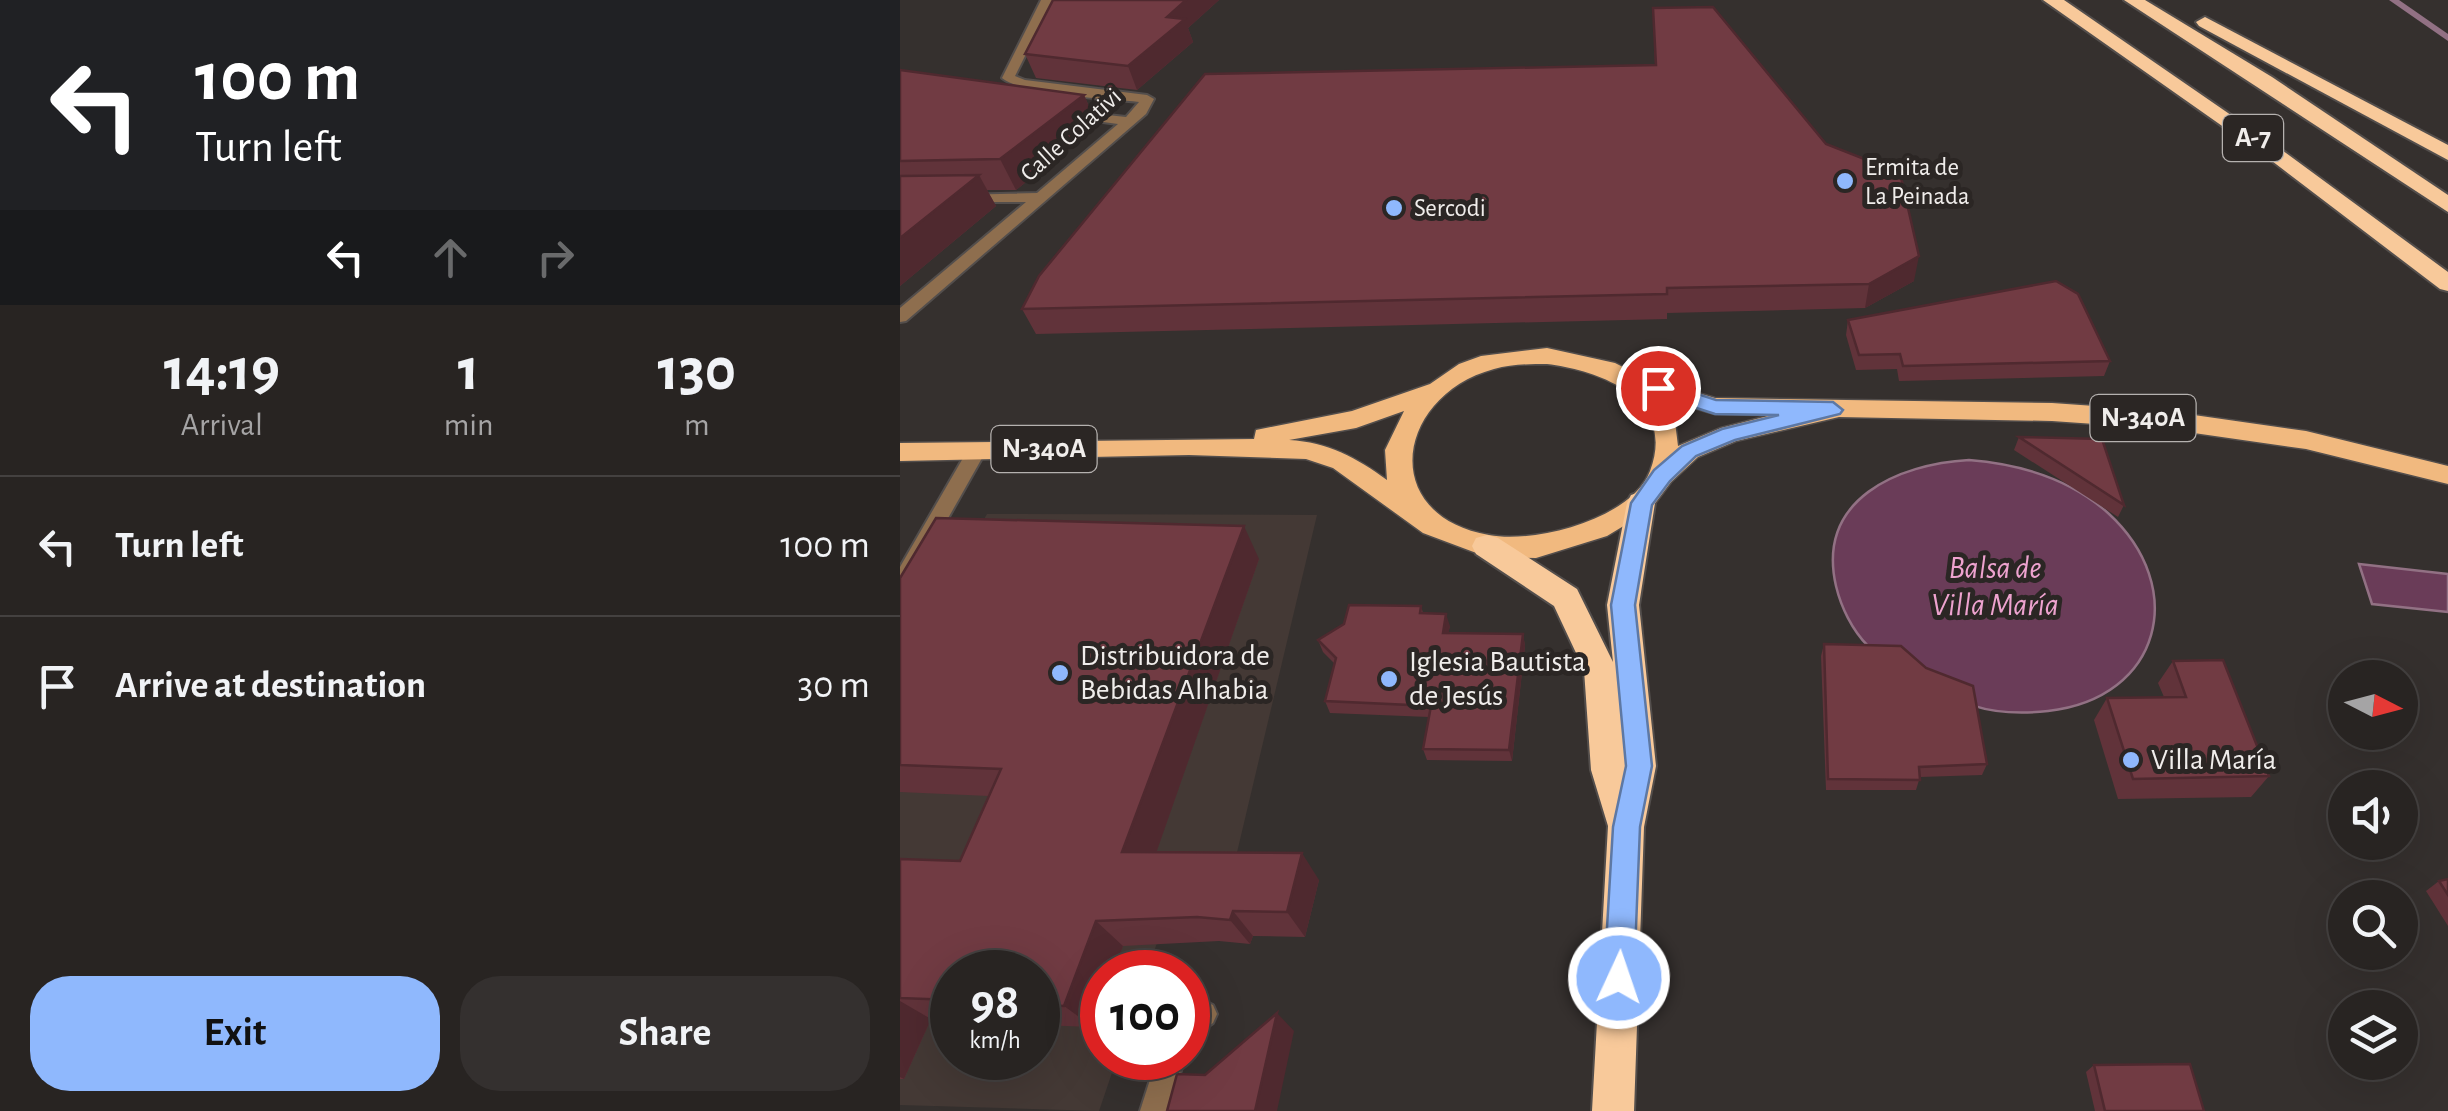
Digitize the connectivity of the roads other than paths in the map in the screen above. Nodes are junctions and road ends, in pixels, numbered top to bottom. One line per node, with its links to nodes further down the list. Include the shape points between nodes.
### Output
1 (1047, 0): 6 (street, Calle Colativi, via 1008,78 1147,98)
2 (2052, 0): 11 (highway, A-7)
3 (2133, 0): 10 (highway, A-7)
4 (2166, 0): 7 (highway)
5 (1052, 111): 6 (street)
6 (1128, 121): 8 (street, Calle Colativi)
7 (2448, 154)
8 (1040, 197): 9 (street); 12 (street, Calle Colativi)
9 (952, 198)
10 (2448, 205)
11 (2448, 284)
12 (900, 316)
13 (1630, 381): 14 (highway, N-340A, via 1578,358 1517,356 1470,368); 15 (highway, N-340A, via 1715,406); 20 (highway, N-340A, via 1663,420)
14 (1441, 388): 16 (highway, N-340A, via 1356,419); 22 (highway, N-340A, via 1413,414 1400,436 1396,463 1404,495)
15 (1833, 410): 19 (highway, N-340A, via 2166,420 2306,440); 20 (highway, N-340A, via 1730,434 1689,451)
16 (1189, 446): 17 (highway, N-340A); 22 (highway, N-340A, via 1306,450 1342,461)
17 (977, 450): 18 (highway, N-340A); 24 (street)
18 (900, 452)
19 (2448, 475)
20 (1662, 476): 21 (highway, N-340A)
21 (1642, 503): 23 (highway, N-340A, via 1572,539); 25 (highway, via 1623,605 1639,766)
22 (1433, 526): 23 (highway, N-340A)
23 (1488, 546): 25 (highway, via 1566,598 1600,670 1608,770)
24 (900, 585)
25 (1626, 827): 28 (highway)
26 (1164, 1080): 27 (street)
27 (1154, 1111)
28 (1613, 1111)

